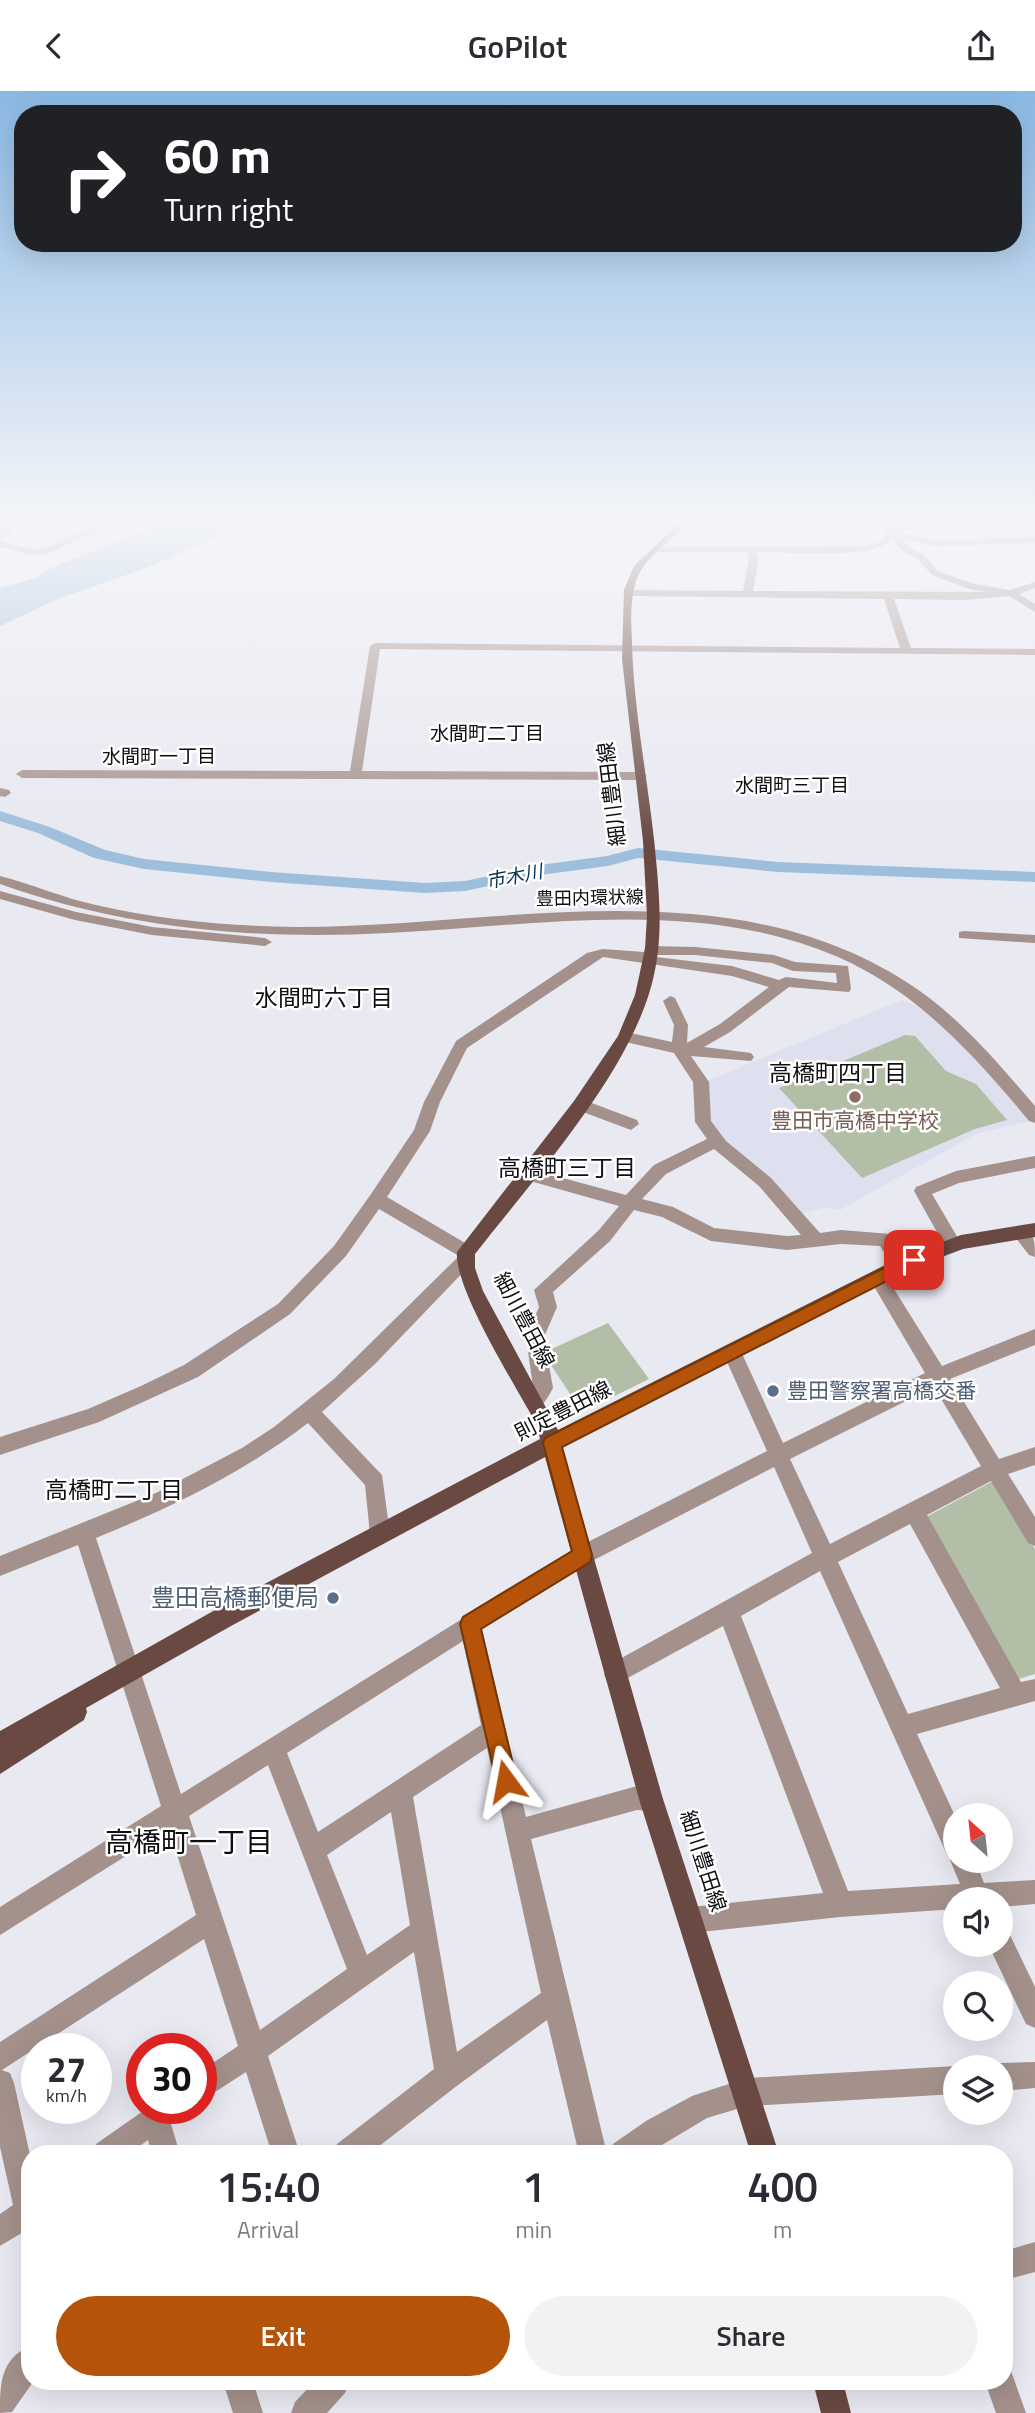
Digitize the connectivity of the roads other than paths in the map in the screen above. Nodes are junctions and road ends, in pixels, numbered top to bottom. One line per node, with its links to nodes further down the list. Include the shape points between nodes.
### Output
1 (628, 626): 3 (main road, 細川豊田線)
2 (898, 626): 4 (street)
3 (627, 647): 4 (street); 7 (street, via 375,646); 8 (main road, 細川豊田線)
4 (905, 650): 5 (street)
5 (1035, 652)
6 (22, 774): 7 (street)
7 (355, 776): 8 (street)
8 (641, 776): 12 (main road, 細川豊田線)
9 (0, 870): 10 (street, 豊田内環状線)
10 (11, 881): 12 (street, 豊田内環状線, via 85,906 150,919 293,930 388,929)
11 (0, 895): 16 (street, via 152,932)
12 (653, 912): 14 (street, 豊田内環状線, via 732,923); 17 (main road, 細川豊田線); 24 (street, 豊田内環状線, via 736,916 785,927 887,967 937,999 988,1045)
13 (964, 935): 15 (street)
14 (799, 939): 18 (street); 26 (street, 豊田内環状線, via 867,966 928,1004 977,1049)
15 (1035, 939)
16 (265, 942)
17 (649, 956): 18 (street, via 695,951 774,959); 19 (street, via 762,978); 21 (main road, 細川豊田線); 31 (street, via 592,956 461,1045 422,1131)
18 (802, 967): 19 (street, via 843,969 844,989 786,982)
19 (780, 986): 22 (street, via 725,1028)
20 (670, 1001): 22 (street, via 681,1025)
21 (626, 1037): 22 (street); 25 (main road, 細川豊田線)
22 (682, 1049): 23 (street); 28 (street, via 701,1080 701,1115)
23 (746, 1057)
24 (1035, 1099)
25 (580, 1105): 27 (street); 30 (main road, 細川豊田線)
26 (1035, 1117)
27 (631, 1124)
28 (717, 1141): 32 (street, via 667,1163); 34 (street, via 765,1182)
29 (1035, 1162): 35 (street, via 956,1177 922,1191)
30 (529, 1175): 32 (street); 37 (main road, 細川豊田線)
31 (377, 1199): 37 (street); 46 (street, via 340,1251 284,1309 251,1333 148,1392)
32 (631, 1201): 34 (street, via 711,1234 787,1243); 43 (street, via 611,1229 544,1290 548,1307 535,1337 543,1388)
33 (1028, 1231): 35 (main road, 則定豊田線); 36 (street)
34 (814, 1239): 38 (street, via 885,1239)
35 (953, 1245): 38 (main road, 則定豊田線)
36 (1035, 1250)
37 (466, 1257): 43 (main road, 細川豊田線, via 475,1293); 44 (street, via 351,1378)
38 (901, 1265): 39 (main road, 則定豊田線)
39 (878, 1277): 41 (main road, 則定豊田線); 42 (street)
40 (1035, 1337): 42 (street)
41 (732, 1353): 45 (main road, 則定豊田線); 47 (street)
42 (937, 1376): 47 (street); 49 (street)
43 (534, 1401): 45 (main road, 細川豊田線)
44 (310, 1412): 51 (street, via 215,1475); 52 (street, via 375,1481)
45 (552, 1443): 52 (main road, 則定豊田線); 54 (main road, 細川豊田線)
46 (0, 1447)
47 (778, 1455): 54 (street); 55 (street)
48 (1035, 1456): 49 (street)
49 (995, 1469): 50 (street); 53 (street)
50 (915, 1512): 55 (street); 61 (street)
51 (84, 1532): 56 (street); 59 (street)
52 (380, 1534): 59 (main road, 則定豊田線)
53 (1035, 1536)
54 (583, 1555): 58 (street); 60 (main road, 細川豊田線)
55 (824, 1557): 57 (street); 62 (street)
56 (0, 1566)
57 (729, 1612): 60 (street); 76 (street)
58 (470, 1624): 63 (street); 65 (street)
59 (129, 1672): 64 (main road, 則定豊田線); 66 (main road, 則定豊田線); 69 (street)
60 (615, 1674): 68 (main road, 細川豊田線)
61 (1026, 1693): 62 (street)
62 (902, 1727): 70 (street)
63 (494, 1730): 67 (street); 71 (street)
64 (0, 1744)
65 (274, 1750): 69 (street); 72 (street)
66 (0, 1762)
67 (400, 1792): 72 (street); 80 (street)
68 (651, 1799): 71 (street, via 637,1798); 78 (main road, 細川豊田線)
69 (176, 1812): 77 (street); 79 (street)
70 (943, 1817)
71 (518, 1831): 83 (street)
72 (315, 1849): 82 (street)
73 (1035, 1892): 74 (street)
74 (1013, 1894)
75 (943, 1898): 76 (street)
76 (840, 1904): 78 (street)
77 (211, 1920): 85 (street); 86 (street)
78 (691, 1920): 93 (main road, 細川豊田線)
79 (0, 1922)
80 (424, 1930): 82 (street); 87 (street)
81 (1007, 1957): 84 (street)
82 (361, 1973): 85 (street)
83 (555, 1999): 87 (street); 100 (street)
84 (1035, 2015)
85 (253, 2051): 90 (street); 98 (street)
86 (0, 2058)
87 (449, 2075): 99 (street)
88 (1035, 2075): 89 (street)
89 (1013, 2076)
90 (217, 2077)
91 (943, 2081): 93 (street)
92 (0, 2083): 103 (street)
93 (747, 2092): 101 (street, via 702,2106); 102 (main road, 細川豊田線)
94 (148, 2124): 96 (street)
95 (164, 2124): 97 (street)
96 (119, 2145)
97 (165, 2145)
98 (283, 2145)
99 (359, 2145)
100 (591, 2145)
101 (636, 2145)
102 (762, 2145)
103 (21, 2175)
104 (21, 2216): 105 (street)
105 (0, 2232)
106 (1035, 2257): 107 (street)
107 (1013, 2263)
108 (21, 2373): 113 (street)
109 (241, 2390): 115 (street)
110 (327, 2390): 116 (street)
111 (830, 2390): 117 (main road)
112 (1003, 2390): 118 (street)
113 (0, 2400): 114 (street)
114 (11, 2413)
115 (248, 2413)
116 (306, 2413)
117 (836, 2413)
118 (1011, 2413)

